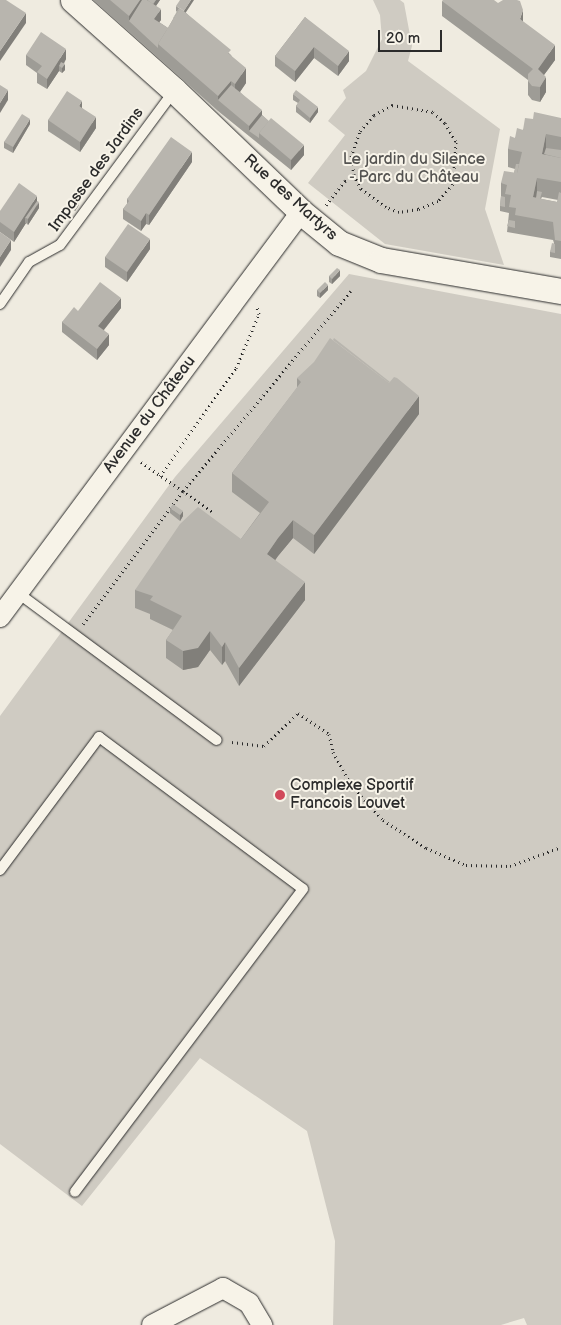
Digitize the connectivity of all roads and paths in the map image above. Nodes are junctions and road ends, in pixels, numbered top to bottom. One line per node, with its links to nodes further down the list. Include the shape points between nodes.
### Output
1 (73, 0): 2 (street, Rue des Martyrs)
2 (174, 90): 4 (street, Rue des Martyrs); 8 (lane, Impasse des Jardins, via 60,245 29,262)
3 (354, 176): 3 (path, via 351,157 360,131 374,115 392,105 433,112 445,123 456,142 453,184 438,201 418,209 399,212 386,208 361,189); 4 (path)
4 (307, 216): 5 (street, Avenue du Château); 7 (street, Rue des Martyrs, via 339,243 381,260)
5 (244, 288): 9 (street, Avenue du Château); 10 (path, via 254,298 260,314 236,368)
6 (351, 291): 11 (path)
7 (561, 291)
8 (0, 304)
9 (124, 450): 10 (path); 13 (street, Avenue du Château)
10 (160, 476): 11 (path)
11 (182, 491): 12 (path); 15 (path)
12 (213, 512)
13 (18, 593): 14 (street, Avenue du Château); 15 (lane)
14 (0, 618)
15 (74, 635): 16 (lane)
16 (217, 740): 17 (path, via 264,746 298,713 329,734 333,752 350,785 383,820 426,848 466,865 510,866)
17 (561, 847)
18 (0, 870): 19 (lane, via 99,737 303,889)
19 (75, 1192)
20 (152, 1325): 21 (street, via 190,1302 223,1288 249,1303)
21 (262, 1325)

